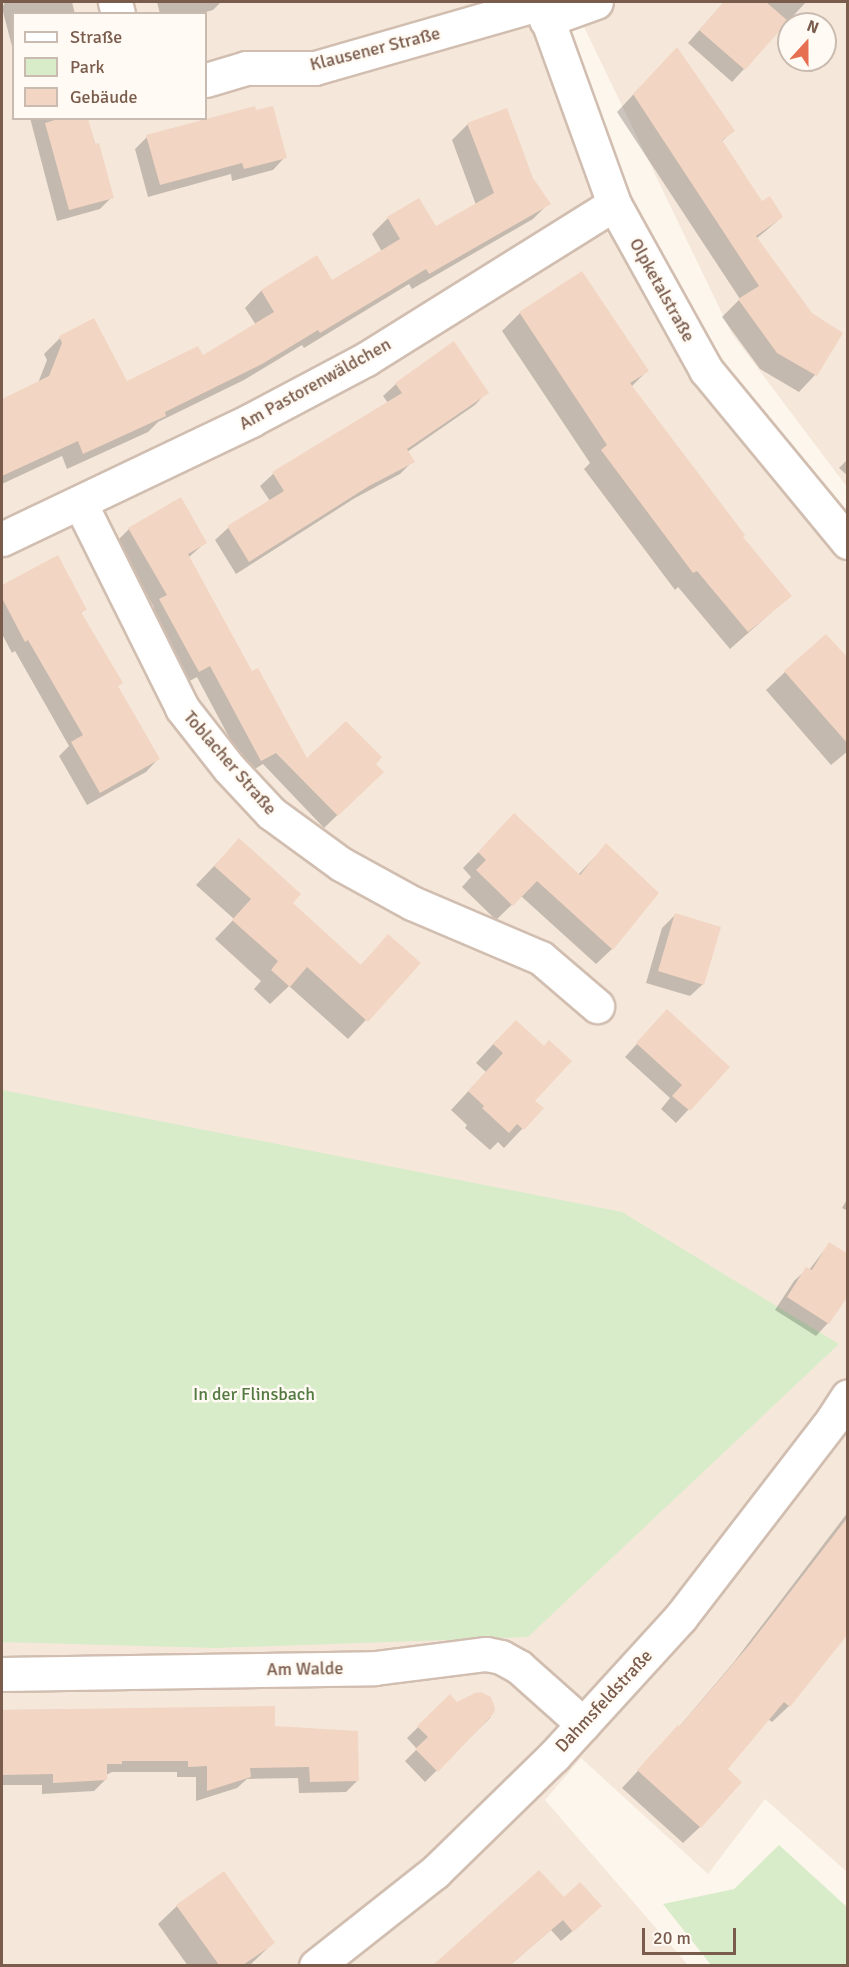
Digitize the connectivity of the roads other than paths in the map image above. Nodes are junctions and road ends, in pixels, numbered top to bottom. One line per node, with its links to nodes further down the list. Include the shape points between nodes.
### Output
1 (596, 2): 2 (street, Klausener Straße)
2 (543, 8): 3 (street, Klausener Straße, via 315,68 246,68); 4 (street, Olpketalstraße)
3 (207, 80)
4 (614, 204): 5 (street, Am Pastorenwäldchen, via 366,359); 7 (street, Olpketalstraße, via 706,370)
5 (80, 503): 6 (street, Am Pastorenwäldchen); 8 (street, Toblacher Straße, via 182,708 271,813 341,864 412,903 541,958)
6 (2, 539)
7 (848, 542)
8 (597, 1006)
9 (848, 1396): 11 (street, Dahmsfeldstraße, via 680,1618)
10 (2, 1674): 11 (street, Am Walde, via 375,1668 486,1654 519,1666)
11 (583, 1724): 12 (street, Dahmsfeldstraße, via 435,1872)
12 (316, 1965)

